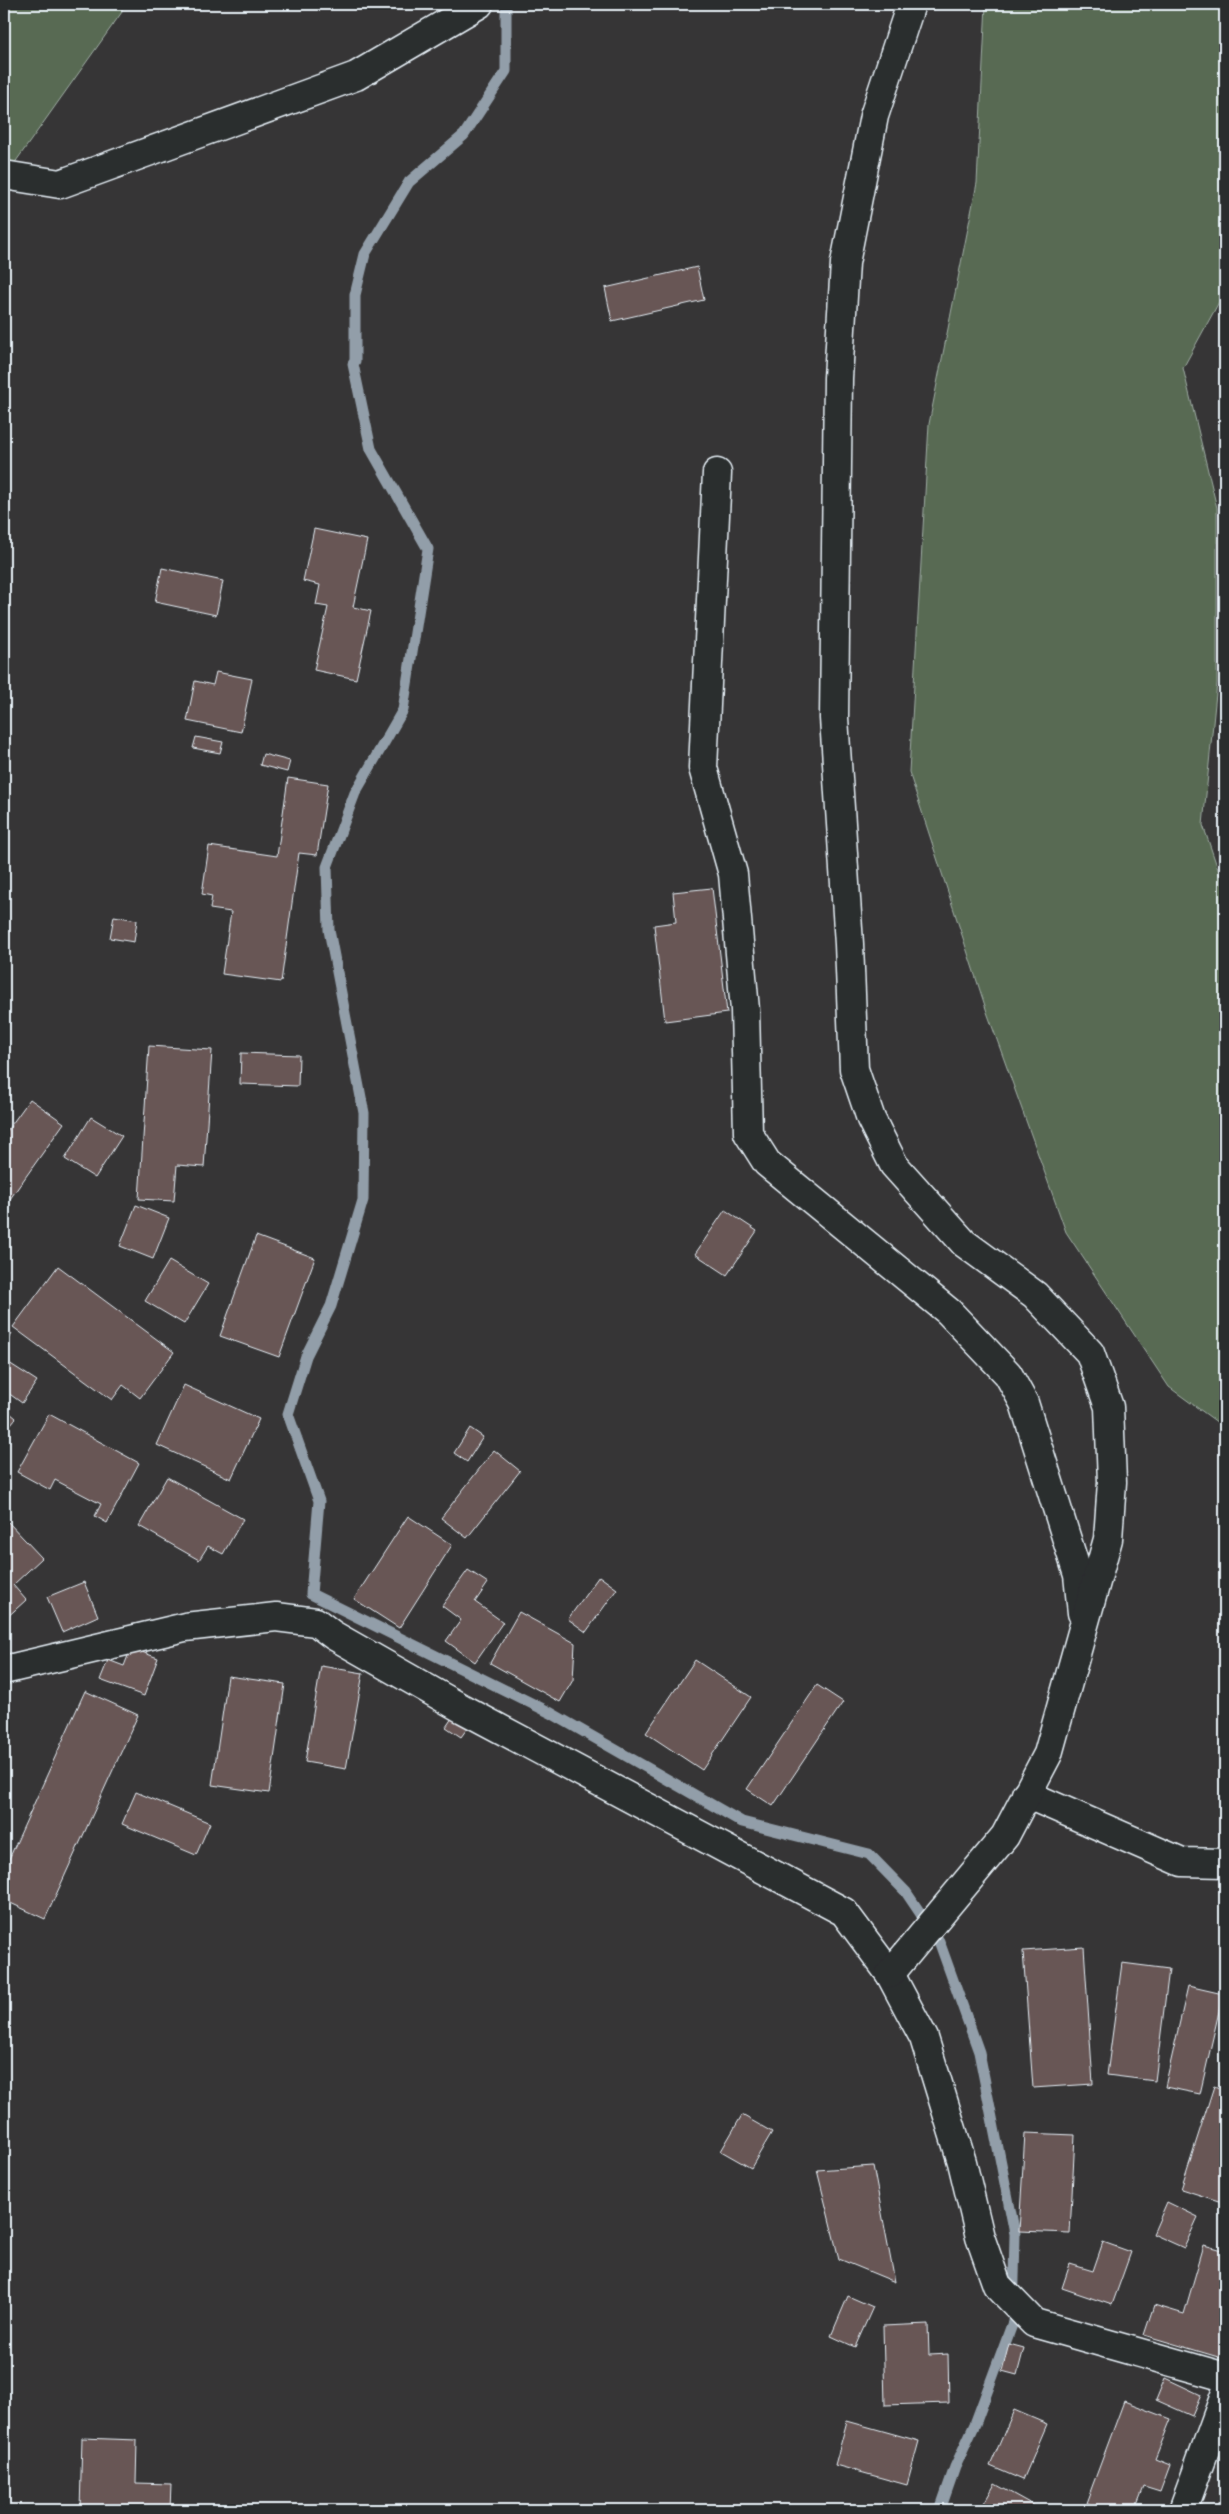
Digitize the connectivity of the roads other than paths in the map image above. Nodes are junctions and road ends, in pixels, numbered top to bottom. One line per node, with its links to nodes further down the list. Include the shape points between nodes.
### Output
1 (479, 4): 3 (street, via 356,76 60,184)
2 (911, 4): 5 (street, via 874,116 845,263 839,359 834,718 854,1069 872,1119 894,1165 964,1243 1035,1295 1090,1353 1109,1407 1112,1482 1108,1539)
3 (4, 175)
4 (716, 473): 5 (street, via 703,768 733,874 745,1010 748,1133 767,1163 949,1312 1008,1374 1024,1403 1078,1575)
5 (1084, 1627): 7 (street, via 1048,1754)
6 (4, 1670): 9 (street, via 185,1627 276,1617 316,1622 333,1635 463,1709 844,1912)
7 (1026, 1794): 8 (street, via 1182,1862); 9 (street, via 1006,1836)
8 (1225, 1863)
9 (890, 1974): 10 (street, via 924,2038 962,2162 980,2237 998,2284 1034,2323)
10 (1225, 2377)
11 (1225, 2394): 12 (street)
12 (1183, 2510)

